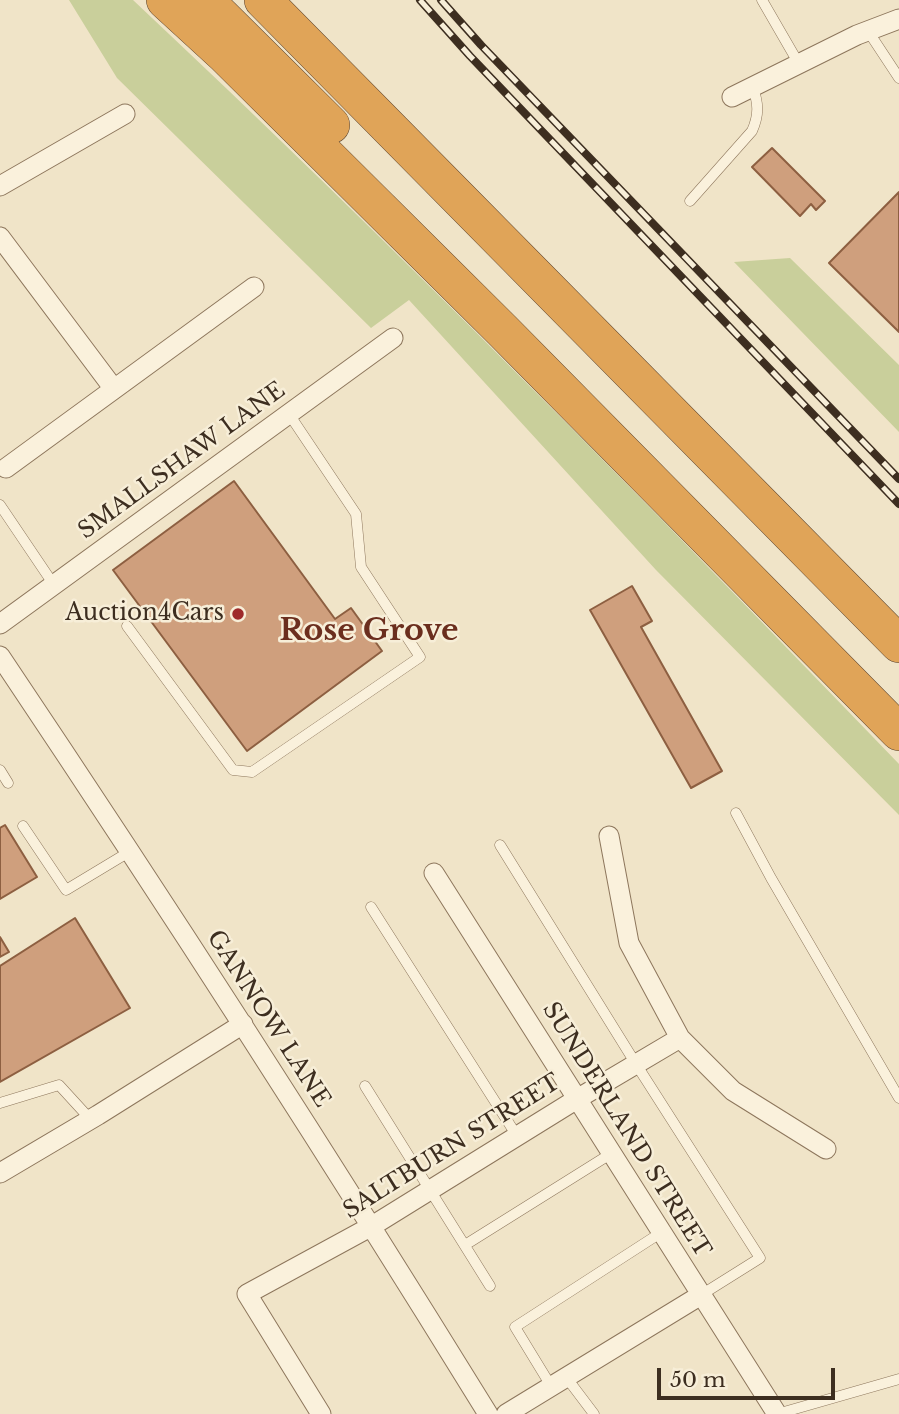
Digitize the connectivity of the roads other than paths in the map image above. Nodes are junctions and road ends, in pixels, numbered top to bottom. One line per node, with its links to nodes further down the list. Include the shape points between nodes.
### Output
1 (165, 0): 29 (highway, via 503,331)
2 (205, 0): 28 (highway)
3 (263, 0): 18 (highway)
4 (294, 0): 18 (highway, via 494,205)
5 (762, 0): 8 (lane)
6 (899, 19): 7 (street)
7 (868, 31): 8 (street); 9 (lane)
8 (799, 64): 10 (street)
9 (899, 78)
10 (752, 86): 11 (street); 14 (lane, via 758,100 752,131)
11 (732, 97)
12 (125, 114): 13 (street)
13 (0, 186)
14 (691, 201)
15 (0, 237): 19 (street)
16 (254, 287): 19 (street)
17 (393, 338): 20 (street, SMALLSHAW LANE)
18 (642, 383): 26 (highway)
19 (114, 389): 21 (street)
20 (289, 414): 23 (street, SMALLSHAW LANE); 25 (lane, via 356,514 361,567 420,657 252,772 233,770)
21 (6, 468)
22 (0, 505): 23 (lane)
23 (54, 585): 24 (street, SMALLSHAW LANE)
24 (0, 624)
25 (127, 626)
26 (899, 645)
27 (2, 662): 36 (street, GANNOW LANE)
28 (899, 702)
29 (899, 732)
30 (0, 770): 31 (lane)
31 (8, 783)
32 (736, 813): 43 (lane)
33 (23, 826): 36 (lane, via 66,890)
34 (609, 836): 40 (street, via 629,943)
35 (500, 845): 41 (lane)
36 (130, 852): 39 (street, GANNOW LANE)
37 (433, 873): 44 (street, SUNDERLAND STREET)
38 (371, 907): 47 (lane)
39 (243, 1024): 46 (street); 52 (street, GANNOW LANE)
40 (680, 1038): 41 (street, SALTBURN STREET); 48 (street, via 733,1091)
41 (636, 1064): 44 (street, SALTBURN STREET); 56 (lane, via 760,1258)
42 (365, 1086): 51 (lane)
43 (899, 1098)
44 (578, 1099): 47 (street, SALTBURN STREET); 49 (street, SUNDERLAND STREET)
45 (0, 1102): 46 (lane, via 59,1085)
46 (91, 1120): 50 (street)
47 (517, 1136): 51 (street, SALTBURN STREET)
48 (826, 1149)
49 (612, 1153): 53 (street, SUNDERLAND STREET); 54 (lane)
50 (0, 1173)
51 (430, 1190): 52 (street, SALTBURN STREET); 54 (lane)
52 (372, 1226): 59 (street, SALTBURN STREET, via 247,1294); 60 (street, GANNOW LANE)
53 (662, 1232): 56 (street, SUNDERLAND STREET); 58 (lane, via 515,1326)
54 (465, 1245): 55 (lane)
55 (490, 1286)
56 (701, 1295): 58 (street); 63 (street, SUNDERLAND STREET)
57 (899, 1379): 63 (lane)
58 (559, 1382): 61 (street); 62 (lane)
59 (321, 1414)
60 (488, 1414)
61 (506, 1414)
62 (594, 1414)
63 (777, 1414)

